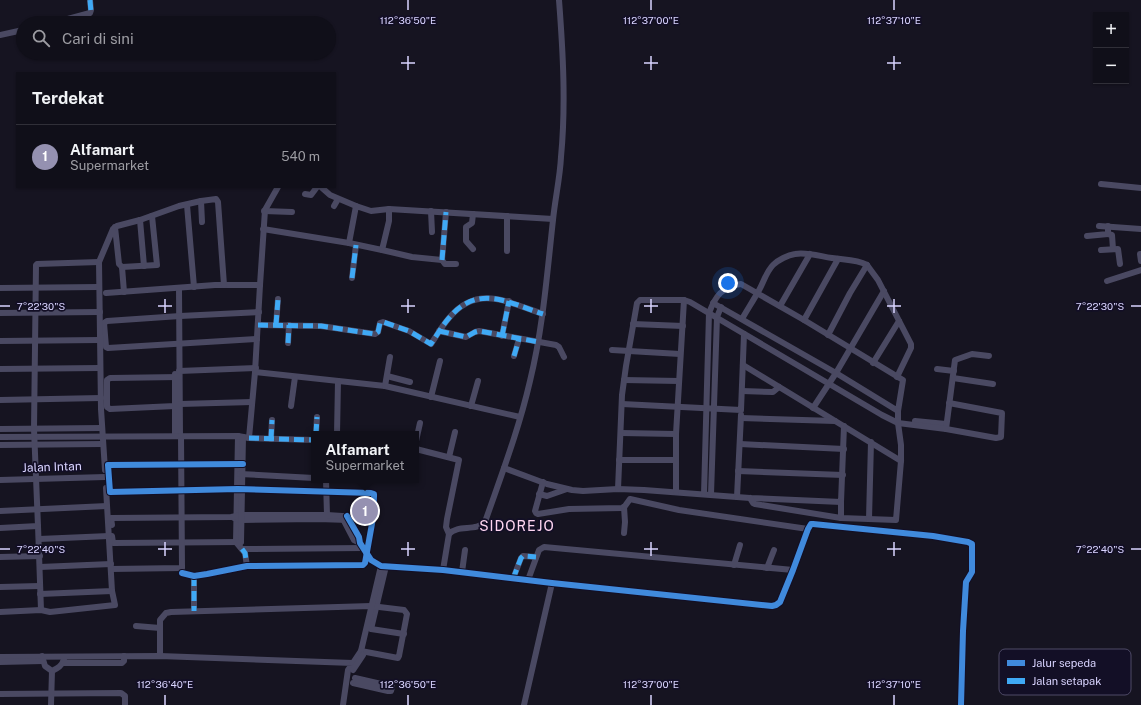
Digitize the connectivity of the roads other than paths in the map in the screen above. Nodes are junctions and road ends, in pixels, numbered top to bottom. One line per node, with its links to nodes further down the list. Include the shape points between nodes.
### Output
1 (90, 0): 3 (street, via 90,13)
2 (559, 0): 25 (street, via 563,110 561,157)
3 (79, 16)
4 (16, 32): 5 (street)
5 (0, 35)
6 (1101, 184): 10 (street)
7 (277, 188): 18 (street)
8 (316, 188): 11 (street, via 311,195)
9 (322, 188): 12 (street)
10 (1141, 188)
11 (305, 194)
12 (338, 199): 15 (street); 16 (street)
13 (201, 201): 14 (street); 27 (street); 59 (street, via 216,199 218,202)
14 (187, 205): 23 (street); 62 (street)
15 (334, 206)
16 (356, 206): 17 (street, via 375,211); 36 (street)
17 (388, 209): 19 (street); 41 (street, via 389,221)
18 (264, 211): 20 (street); 31 (street)
19 (431, 211): 21 (street); 33 (street)
20 (292, 212)
21 (446, 212): 22 (street); 48 (street)
22 (473, 214): 24 (street); 39 (street, via 472,223 466,227 466,241)
23 (152, 216): 26 (street); 54 (street, via 157,265)
24 (507, 216): 25 (street); 43 (street)
25 (553, 219): 79 (street)
26 (140, 220): 30 (street); 54 (street)
27 (202, 222)
28 (1100, 226): 29 (street)
29 (1108, 226): 32 (street); 34 (street)
30 (115, 227): 38 (street); 44 (street)
31 (263, 229): 36 (street); 60 (street)
32 (1141, 229)
33 (432, 232)
34 (1108, 234): 35 (street); 40 (street, via 1112,234)
35 (1087, 236)
36 (349, 243): 37 (street)
37 (356, 245): 41 (street); 57 (street)
38 (104, 248): 44 (street); 50 (street)
39 (473, 249)
40 (1113, 249): 42 (street); 52 (street, via 1118,249)
41 (381, 250): 48 (street)
42 (1101, 250)
43 (507, 251)
44 (118, 254): 55 (street)
45 (810, 254): 47 (street); 69 (street, via 789,256 773,265); 74 (street)
46 (1140, 254): 49 (street)
47 (838, 259): 53 (street); 85 (street)
48 (442, 260): 51 (street, via 445,264)
49 (1141, 261)
50 (99, 262): 61 (street); 64 (street, via 37,264)
51 (456, 264)
52 (1120, 264)
53 (868, 265): 66 (street); 94 (street)
54 (144, 266): 55 (street)
55 (122, 267): 67 (street)
56 (1141, 270): 58 (street)
57 (352, 278)
58 (1107, 281)
59 (224, 285): 60 (street); 62 (street)
60 (260, 285): 78 (street)
61 (99, 287): 64 (street); 77 (street)
62 (194, 287): 65 (street)
63 (0, 288): 64 (street)
64 (36, 288): 76 (street)
65 (178, 289): 67 (street); 82 (street)
66 (884, 291): 86 (street); 104 (street)
67 (124, 292): 68 (street)
68 (106, 293)
69 (757, 294): 73 (street, via 738,284 721,292); 74 (street); 84 (street)
70 (278, 299): 89 (street)
71 (684, 300): 80 (street); 87 (street, via 640,300 637,303); 91 (street)
72 (509, 301): 79 (street); 92 (street, via 488,297 470,302 460,307); 95 (street)
73 (713, 303): 75 (street); 80 (street)
74 (780, 306): 85 (street)
75 (721, 307): 83 (street); 84 (street)
76 (35, 312): 77 (street); 81 (street); 98 (street)
77 (100, 312): 99 (street)
78 (259, 312): 82 (street); 88 (street)
79 (543, 312): 101 (street)
80 (709, 313): 83 (street); 148 (street)
81 (0, 314)
82 (178, 316): 102 (street); 102 (street, via 104,323 105,344 108,348)
83 (717, 317): 93 (street); 148 (street)
84 (742, 318): 120 (street)
85 (804, 320): 94 (street)
86 (899, 321): 113 (street); 125 (street, via 911,346)
87 (633, 324): 91 (street); 106 (street)
88 (258, 325): 89 (street); 96 (street)
89 (276, 325): 90 (street)
90 (289, 325): 92 (street, via 321,326 375,334 383,322 409,331 431,344); 103 (street)
91 (682, 326): 107 (street)
92 (439, 331): 95 (street, via 462,337 475,332)
93 (744, 334): 114 (street); 131 (street)
94 (828, 335): 104 (street)
95 (502, 336): 97 (street)
96 (257, 339): 102 (street); 119 (street)
97 (519, 339): 101 (street); 108 (street)
98 (35, 340): 99 (street); 100 (street); 117 (street)
99 (100, 340): 115 (street)
100 (0, 341)
101 (539, 342): 111 (street, via 556,345); 151 (street)
102 (177, 343): 121 (street)
103 (288, 343)
104 (850, 349): 113 (street); 120 (street)
105 (612, 350): 106 (street)
106 (628, 351): 107 (street); 126 (street)
107 (680, 354): 129 (street)
108 (514, 356)
109 (989, 356): 122 (street, via 972,354 957,359)
110 (390, 357): 124 (street)
111 (564, 357)
112 (440, 361): 136 (street)
113 (873, 363): 125 (street)
114 (743, 365): 134 (street); 135 (street)
115 (100, 368): 117 (street); 137 (street)
116 (0, 369): 117 (street)
117 (34, 369): 139 (street)
118 (937, 369): 122 (street)
119 (255, 370): 121 (street); 123 (street); 140 (street)
120 (836, 373): 131 (street); 152 (street)
121 (178, 375): 143 (street); 143 (street, via 107,380 108,408)
122 (954, 375): 132 (street); 141 (street)
123 (295, 376): 127 (street); 144 (street)
124 (387, 376): 130 (street); 133 (street)
125 (897, 377): 152 (street, via 903,382)
126 (624, 380): 129 (street); 142 (street)
127 (338, 381): 133 (street); 163 (street)
128 (478, 381): 145 (street)
129 (679, 381): 146 (street)
130 (410, 382)
131 (829, 384): 147 (street); 152 (street, via 882,415)
132 (993, 384)
133 (385, 386): 136 (street)
134 (779, 387): 135 (street, via 773,392); 147 (street)
135 (742, 391): 149 (street)
136 (431, 396): 145 (street)
137 (101, 398): 139 (street); 159 (street)
138 (0, 400): 139 (street)
139 (34, 400): 161 (street)
140 (252, 402): 143 (street); 171 (street)
141 (949, 403): 158 (street); 158 (street, via 1002,413 1002,436 996,438)
142 (622, 404): 146 (street); 166 (street)
143 (177, 405): 168 (street)
144 (291, 406)
145 (471, 406): 151 (street)
146 (678, 408): 148 (street); 167 (street)
147 (813, 408): 155 (street)
148 (710, 410): 149 (street); 205 (street)
149 (741, 410): 153 (street)
150 (316, 417): 162 (street)
151 (520, 417): 187 (street)
152 (898, 417): 158 (street); 184 (street)
153 (741, 418): 155 (street); 177 (street)
154 (272, 420): 172 (street)
155 (836, 422): 157 (street)
156 (420, 423): 164 (street)
157 (844, 426): 175 (street); 179 (street)
158 (946, 426)
159 (102, 428): 161 (street); 173 (street)
160 (0, 429): 161 (street)
161 (34, 429): 170 (street)
162 (316, 431)
163 (337, 431)
164 (418, 431)
165 (455, 432): 181 (street)
166 (621, 433): 167 (street); 182 (street)
167 (676, 434): 183 (street)
168 (179, 436): 171 (street); 173 (street); 186 (street)
169 (0, 437): 170 (street)
170 (34, 437): 173 (street); 176 (street)
171 (243, 437): 172 (street); 185 (street)
172 (271, 439): 174 (street)
173 (102, 440): 176 (street); 191 (street)
174 (311, 440)
175 (871, 442): 184 (street); 221 (street)
176 (34, 444): 178 (street); 193 (street)
177 (740, 444): 179 (street); 188 (street)
178 (0, 445)
179 (844, 449): 190 (street)
180 (419, 450): 181 (street)
181 (449, 457): 226 (street, via 459,460 446,526)
182 (619, 460): 183 (street); 199 (street)
183 (676, 460): 203 (street)
184 (901, 461): 221 (street, via 897,519)
185 (241, 464): 186 (street); 189 (street)
186 (181, 465): 200 (street); 200 (street, via 108,465 110,492)
187 (504, 468): 195 (street); 226 (street, via 485,522 479,526 454,530)
188 (738, 471): 190 (street); 206 (street)
189 (240, 475): 192 (street); 197 (street)
190 (843, 475): 209 (street)
191 (105, 477): 193 (street, Jalan Intan); 210 (street)
192 (311, 478)
193 (36, 479): 194 (street, Jalan Intan); 212 (street)
194 (0, 480)
195 (543, 482): 198 (street); 204 (street)
196 (326, 483): 202 (street)
197 (240, 489): 200 (street); 202 (street); 216 (street)
198 (567, 489): 199 (street); 204 (street, via 546,496)
199 (618, 489): 201 (street)
200 (181, 490): 215 (street)
201 (632, 490): 203 (street); 208 (street)
202 (326, 492): 214 (street); 219 (street, via 374,494)
203 (676, 492): 205 (street)
204 (540, 494): 211 (street, via 535,512 538,514 569,509)
205 (708, 494): 206 (street)
206 (737, 497): 207 (street)
207 (750, 498): 209 (street); 220 (street, via 755,504)
208 (630, 499): 211 (street); 224 (street, via 679,510)
209 (841, 502): 220 (street)
210 (107, 506): 212 (street); 227 (street)
211 (624, 507): 225 (street)
212 (38, 509): 213 (street); 222 (street)
213 (0, 511)
214 (327, 515): 217 (street); 218 (street)
215 (182, 517): 216 (street); 229 (street); 229 (street, via 111,518 113,543)
216 (238, 517): 217 (street); 230 (street)
217 (318, 517): 218 (street)
218 (345, 518): 219 (street); 232 (street, via 354,533 355,541)
219 (373, 518): 232 (street)
220 (840, 518): 221 (street)
221 (869, 519)
222 (38, 526): 223 (street); 228 (street)
223 (0, 528)
224 (808, 529): 245 (street); 282 (street, via 811,524 816,524 933,536 972,544 972,570 966,580 965,589)
225 (624, 533)
226 (449, 534): 244 (street)
227 (109, 536): 228 (street); 240 (street)
228 (39, 539): 235 (street)
229 (182, 543): 230 (street); 240 (street, via 181,568)
230 (239, 545): 232 (street); 241 (street, via 245,553)
231 (740, 545): 239 (street)
232 (363, 548): 238 (street); 241 (street, via 366,563 363,565)
233 (465, 550): 246 (street)
234 (774, 550): 243 (street)
235 (40, 556): 237 (street); 242 (street)
236 (536, 556): 239 (street, via 544,547); 249 (street, via 523,556); 250 (street)
237 (0, 557)
238 (378, 564): 244 (street); 256 (street)
239 (734, 565): 243 (street)
240 (111, 566): 242 (street); 254 (street)
241 (247, 566): 248 (street)
242 (40, 567): 252 (street)
243 (768, 568): 245 (street)
244 (443, 570): 246 (street)
245 (793, 570): 251 (street, via 780,602 772,606)
246 (462, 572): 249 (street)
247 (182, 573): 248 (street)
248 (194, 576): 258 (street)
249 (513, 578): 250 (street)
250 (528, 580): 251 (street)
251 (552, 583): 281 (street)
252 (40, 586): 253 (street); 255 (street)
253 (0, 587)
254 (112, 592): 255 (street); 257 (street, via 115,605 50,612)
255 (40, 594): 257 (street)
256 (373, 606): 258 (street); 262 (street); 263 (street, via 404,610 407,614); 264 (street)
257 (41, 610): 259 (street)
258 (194, 611): 261 (street, via 166,613 160,620)
259 (0, 612)
260 (136, 626): 261 (street)
261 (160, 628): 268 (street)
262 (370, 629): 263 (street); 264 (street)
263 (404, 634): 264 (street, via 398,658)
264 (363, 652): 272 (street)
265 (0, 656): 269 (street)
266 (65, 656): 267 (street); 269 (street); 271 (street)
267 (124, 656): 268 (street); 271 (street, via 122,663)
268 (160, 656): 272 (street)
269 (42, 658): 270 (street); 273 (street, via 45,666)
270 (0, 662)
271 (63, 663): 273 (street, via 59,668)
272 (352, 667): 274 (street); 274 (street, via 348,670)
273 (52, 670): 275 (street)
274 (351, 684): 274 (street, via 390,686 392,690 388,691); 279 (street); 280 (street)
275 (51, 693): 276 (street); 277 (street); 278 (street, via 121,693 125,696)
276 (0, 694)
277 (51, 705)
278 (125, 705)
279 (343, 705)
280 (348, 705)
281 (524, 705)
282 (961, 705)

